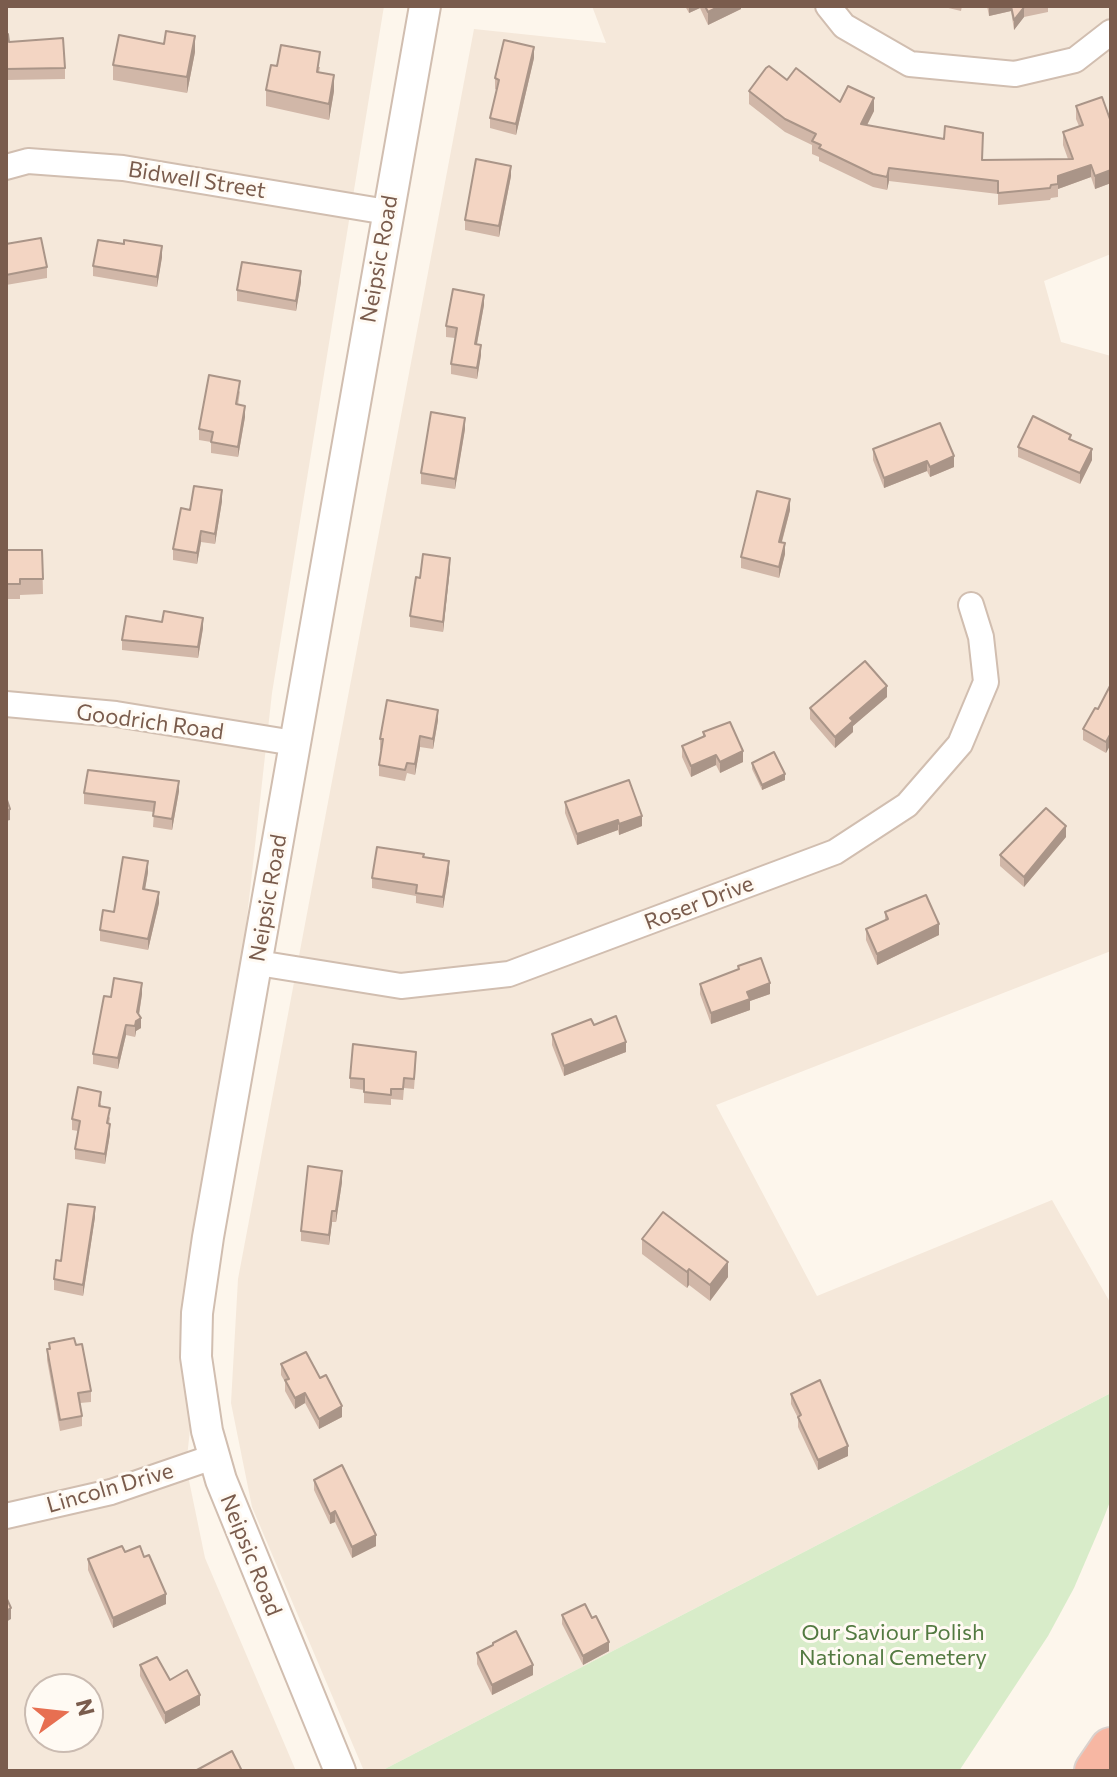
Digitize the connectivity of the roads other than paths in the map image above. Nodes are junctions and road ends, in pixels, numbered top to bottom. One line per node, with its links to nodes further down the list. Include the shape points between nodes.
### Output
1 (425, 6): 5 (street, Neipsic Road)
2 (828, 6): 3 (street, via 844,26 910,64 1015,74 1075,60)
3 (1111, 32)
4 (6, 167): 5 (street, Bidwell Street, via 28,161 123,168)
5 (387, 212): 8 (street, Neipsic Road)
6 (971, 605): 9 (street, Roser Drive, via 986,682 960,744 907,805 835,852 509,974 401,986)
7 (6, 704): 8 (street, Goodrich Road, via 116,714)
8 (294, 743): 9 (street, Neipsic Road)
9 (258, 963): 10 (street, Neipsic Road, via 197,1313 196,1357)
10 (213, 1457): 11 (street, Lincoln Drive, via 111,1492); 13 (street, Neipsic Road)
11 (6, 1516)
12 (1111, 1749): 14 (highway)
13 (340, 1771)
14 (1096, 1771)

